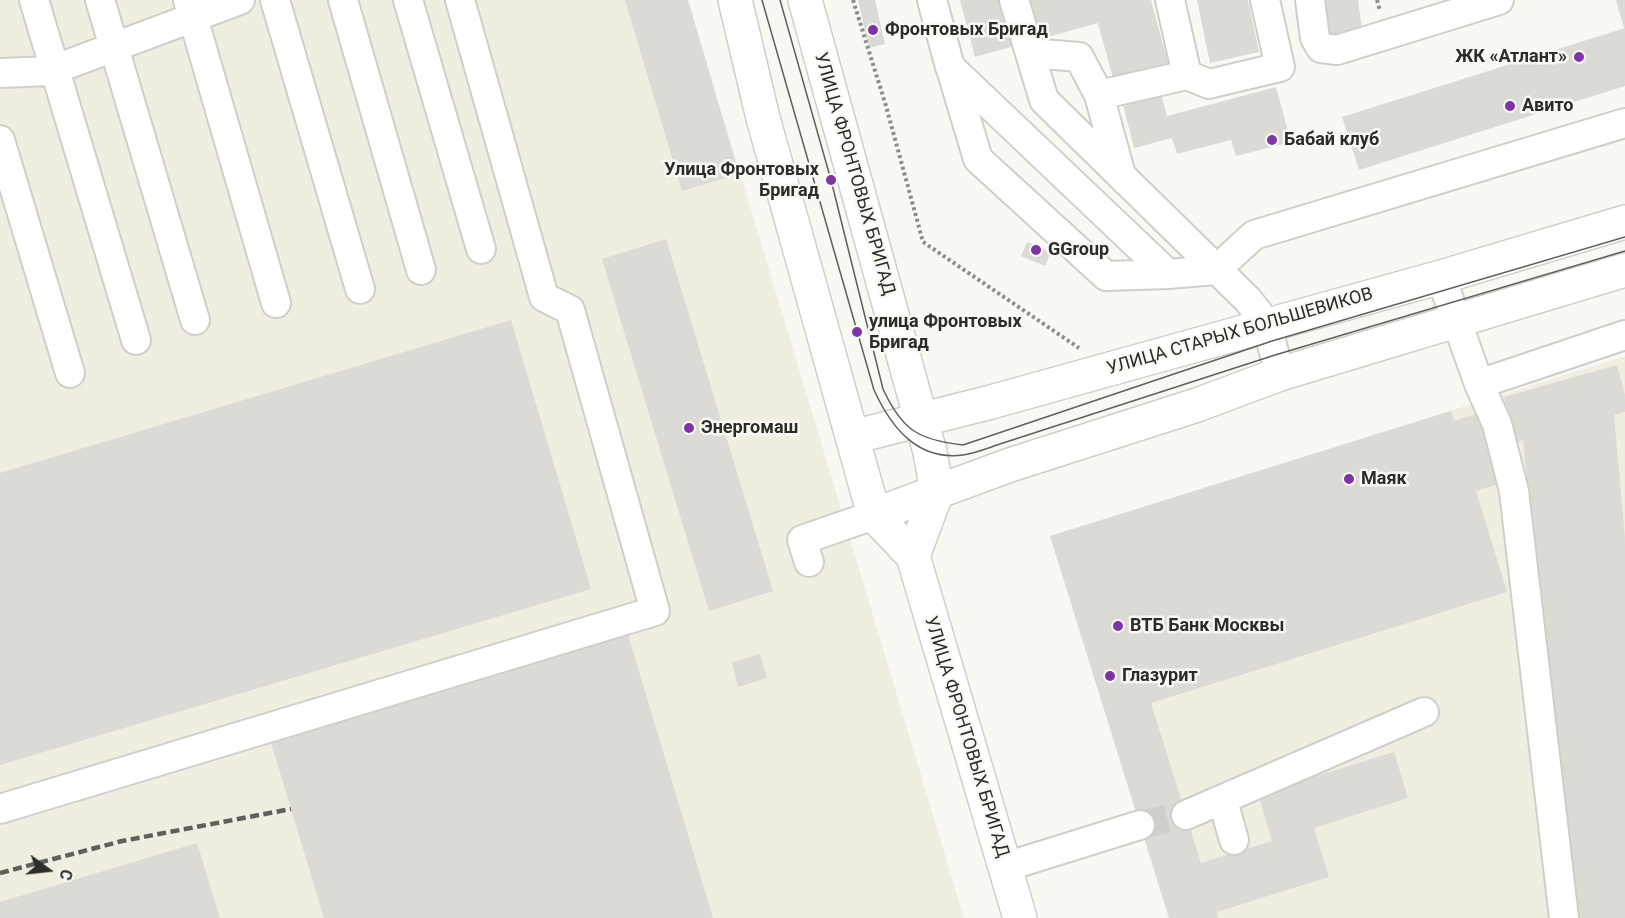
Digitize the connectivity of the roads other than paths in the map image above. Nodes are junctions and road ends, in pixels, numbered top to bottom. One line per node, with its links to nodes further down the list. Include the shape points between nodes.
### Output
1 (34, 0): 20 (lane)
2 (100, 0): 17 (lane)
3 (240, 0): 16 (lane)
4 (275, 0): 36 (lane)
5 (343, 0): 31 (lane)
6 (408, 0): 30 (lane)
7 (460, 0): 54 (lane, via 544,297 570,310 654,611)
8 (735, 0): 47 (main road, УЛИЦА ФРОНТОВЫХ БРИГАД, via 763,118)
9 (805, 0): 46 (main road, УЛИЦА ФРОНТОВЫХ БРИГАД)
10 (932, 0): 19 (lane)
11 (1014, 0): 18 (lane)
12 (1170, 0): 22 (lane)
13 (1265, 0): 22 (lane, via 1280,67 1209,84)
14 (1310, 0): 15 (lane, via 1315,38 1321,48 1337,50)
15 (1499, 0)
16 (191, 9): 17 (lane); 37 (lane)
17 (114, 47): 20 (lane); 38 (lane)
18 (1030, 53): 23 (lane, via 1079,57); 24 (lane)
19 (950, 67): 26 (lane); 34 (lane, via 978,159 1106,276)
20 (56, 69): 21 (lane); 42 (lane)
21 (0, 72)
22 (1187, 75): 23 (lane)
23 (1098, 95): 28 (lane)
24 (1044, 100): 26 (lane); 28 (lane)
25 (1625, 123): 32 (lane, via 1254,235)
26 (1018, 132): 34 (lane)
27 (0, 140): 43 (lane)
28 (1122, 177): 32 (lane)
29 (1625, 222): 35 (main road, УЛИЦА СТАРЫХ БОЛЬШЕВИКОВ)
30 (481, 249)
31 (421, 270)
32 (1216, 270): 34 (lane); 40 (lane)
33 (1625, 270): 39 (main road)
34 (1168, 274)
35 (1441, 277): 39 (lane); 40 (main road, УЛИЦА СТАРЫХ БОЛЬШЕВИКОВ)
36 (360, 289)
37 (276, 303)
38 (195, 320)
39 (1456, 320): 44 (main road); 45 (lane)
40 (1266, 323): 44 (lane); 46 (main road, УЛИЦА СТАРЫХ БОЛЬШЕВИКОВ, via 992,402)
41 (1625, 335): 45 (lane)
42 (136, 340)
43 (70, 373)
44 (1281, 374): 48 (main road)
45 (1479, 384): 60 (lane, via 1497,424 1514,491)
46 (922, 417): 47 (main road, УЛИЦА СТАРЫХ БОЛЬШЕВИКОВ); 48 (main road, УЛИЦА ФРОНТОВЫХ БРИГАД)
47 (853, 437): 49 (main road, УЛИЦА ФРОНТОВЫХ БРИГАД)
48 (937, 492): 49 (main road); 50 (main road)
49 (874, 515): 50 (main road, УЛИЦА ФРОНТОВЫХ БРИГАД); 51 (lane, via 802,540)
50 (913, 556): 58 (main road, УЛИЦА ФРОНТОВЫХ БРИГАД)
51 (809, 562)
52 (1424, 712): 53 (lane, via 1312,758)
53 (1222, 801): 55 (lane); 57 (lane)
54 (0, 809)
55 (1186, 815)
56 (1140, 825): 58 (lane)
57 (1234, 840)
58 (1005, 867): 59 (main road, УЛИЦА ФРОНТОВЫХ БРИГАД)
59 (1020, 918)
60 (1564, 918)

